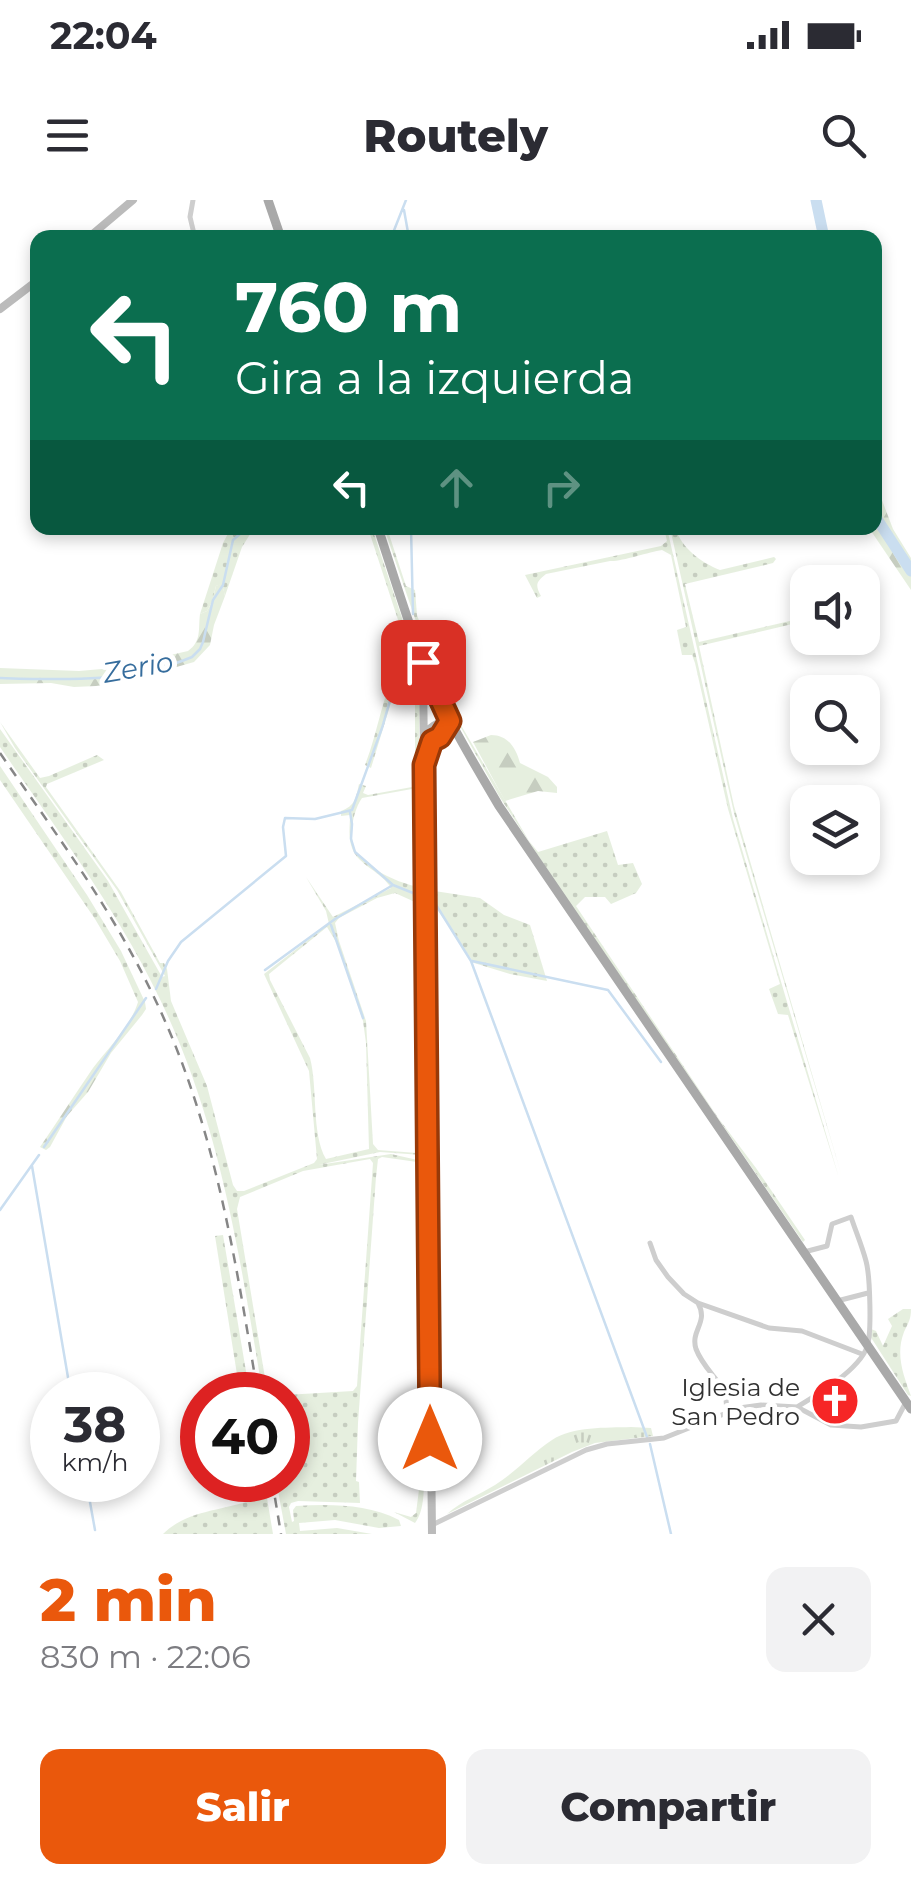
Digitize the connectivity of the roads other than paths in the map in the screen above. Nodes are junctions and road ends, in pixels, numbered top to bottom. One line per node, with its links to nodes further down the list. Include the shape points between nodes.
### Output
1 (132, 200): 4 (street)
2 (193, 200): 5 (street)
3 (268, 200): 6 (main road)
4 (97, 230)
5 (194, 230)
6 (277, 230)
7 (30, 286): 8 (street)
8 (0, 309)
9 (380, 535): 10 (main road)
10 (423, 662): 11 (main road); 12 (street)
11 (450, 721): 12 (street); 12 (street, via 430,727); 13 (main road)
12 (430, 738): 13 (street); 23 (street, via 424,765)
13 (460, 738): 15 (main road, via 525,847)
14 (650, 1243): 18 (street, via 668,1277)
15 (803, 1253): 16 (street, via 827,1246 832,1224 851,1217 867,1264); 17 (main road)
16 (868, 1294): 17 (street); 19 (street)
17 (836, 1301): 19 (main road)
18 (698, 1303): 19 (street); 22 (street, via 702,1321 694,1340 726,1392)
19 (865, 1350): 20 (main road); 21 (street, via 836,1382)
20 (909, 1406): 21 (street, via 896,1421 860,1427 830,1424)
21 (797, 1407): 22 (street)
22 (727, 1412): 23 (street, via 664,1438 586,1450)
23 (432, 1530)

